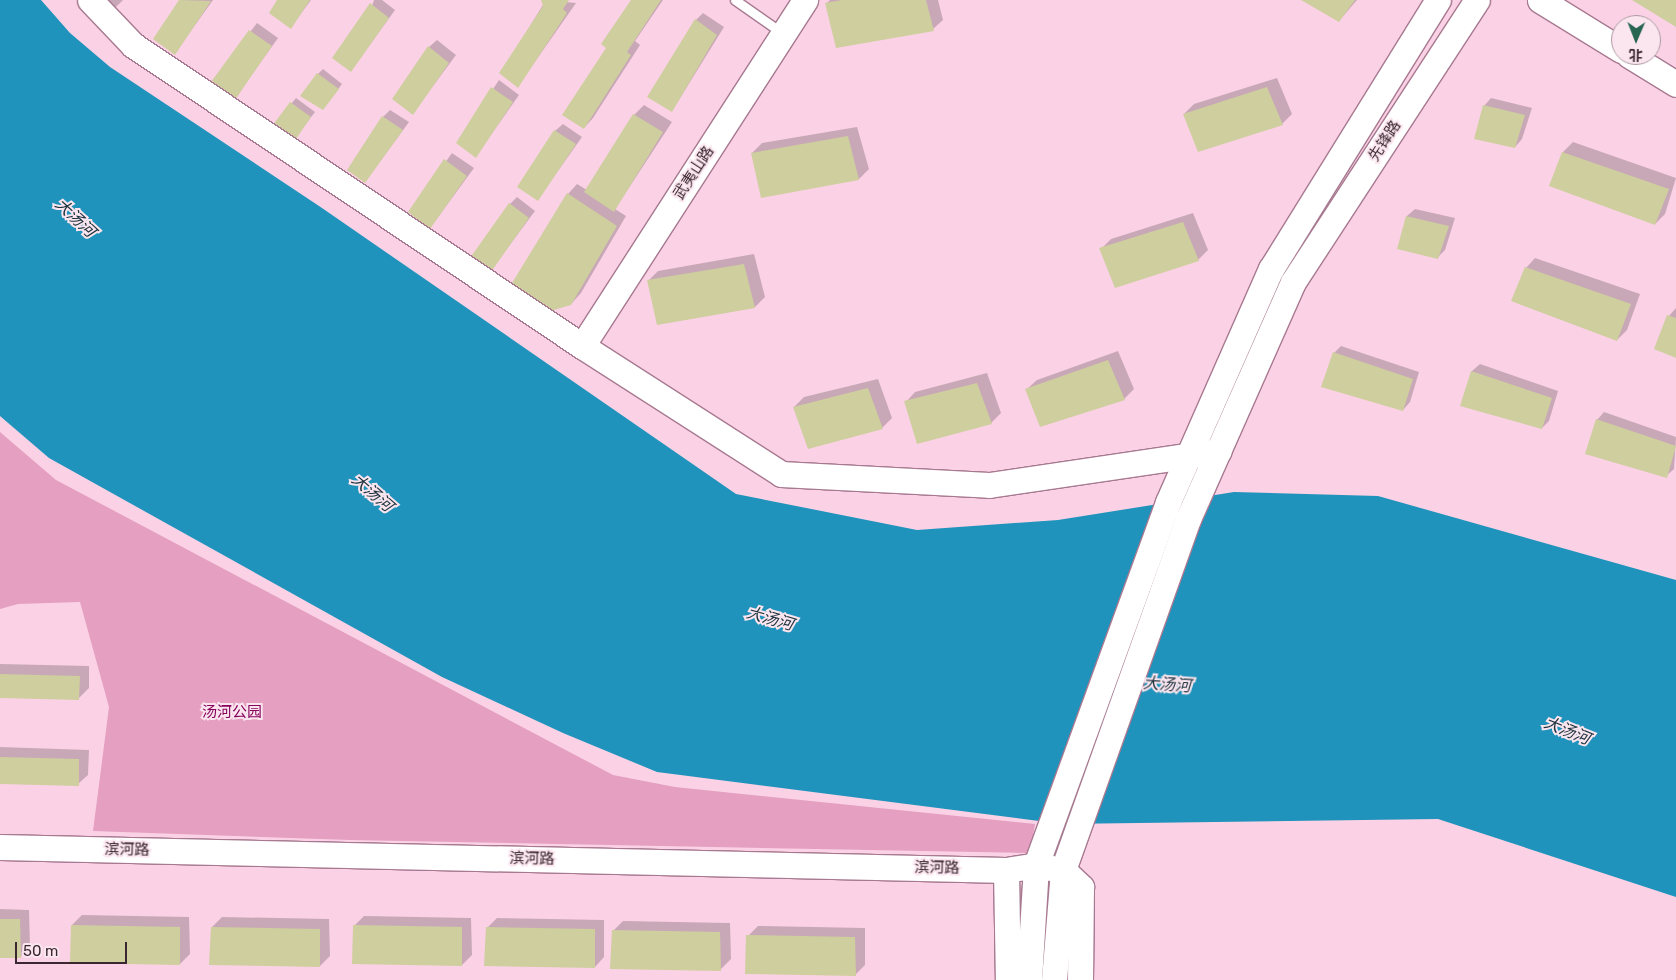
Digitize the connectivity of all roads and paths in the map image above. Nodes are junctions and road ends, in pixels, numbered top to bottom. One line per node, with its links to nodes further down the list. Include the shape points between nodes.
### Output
1 (90, 0): 11 (street, via 133,45)
2 (735, 0): 7 (lane)
3 (805, 0): 11 (street, 武夷山路)
4 (1438, 0): 13 (street, via 1271,270)
5 (1477, 0): 12 (street, 先锋路, via 1293,282)
6 (1540, 0): 8 (street)
7 (775, 28)
8 (1611, 44)
9 (1645, 65): 10 (street)
10 (1676, 84)
11 (582, 346): 13 (street, via 781,474 989,485)
12 (1218, 451): 13 (street); 17 (street, 先锋路, via 1188,518)
13 (1189, 454): 15 (street, via 1164,512)
14 (0, 847): 16 (street, 滨河路)
15 (1036, 865): 16 (street, 滨河路); 17 (street, 滨河路); 19 (street)
16 (1006, 870): 18 (street)
17 (1063, 870): 20 (street, 先锋路); 21 (street, via 1081,887)
18 (1008, 980)
19 (1029, 980)
20 (1054, 980)
21 (1080, 980)

